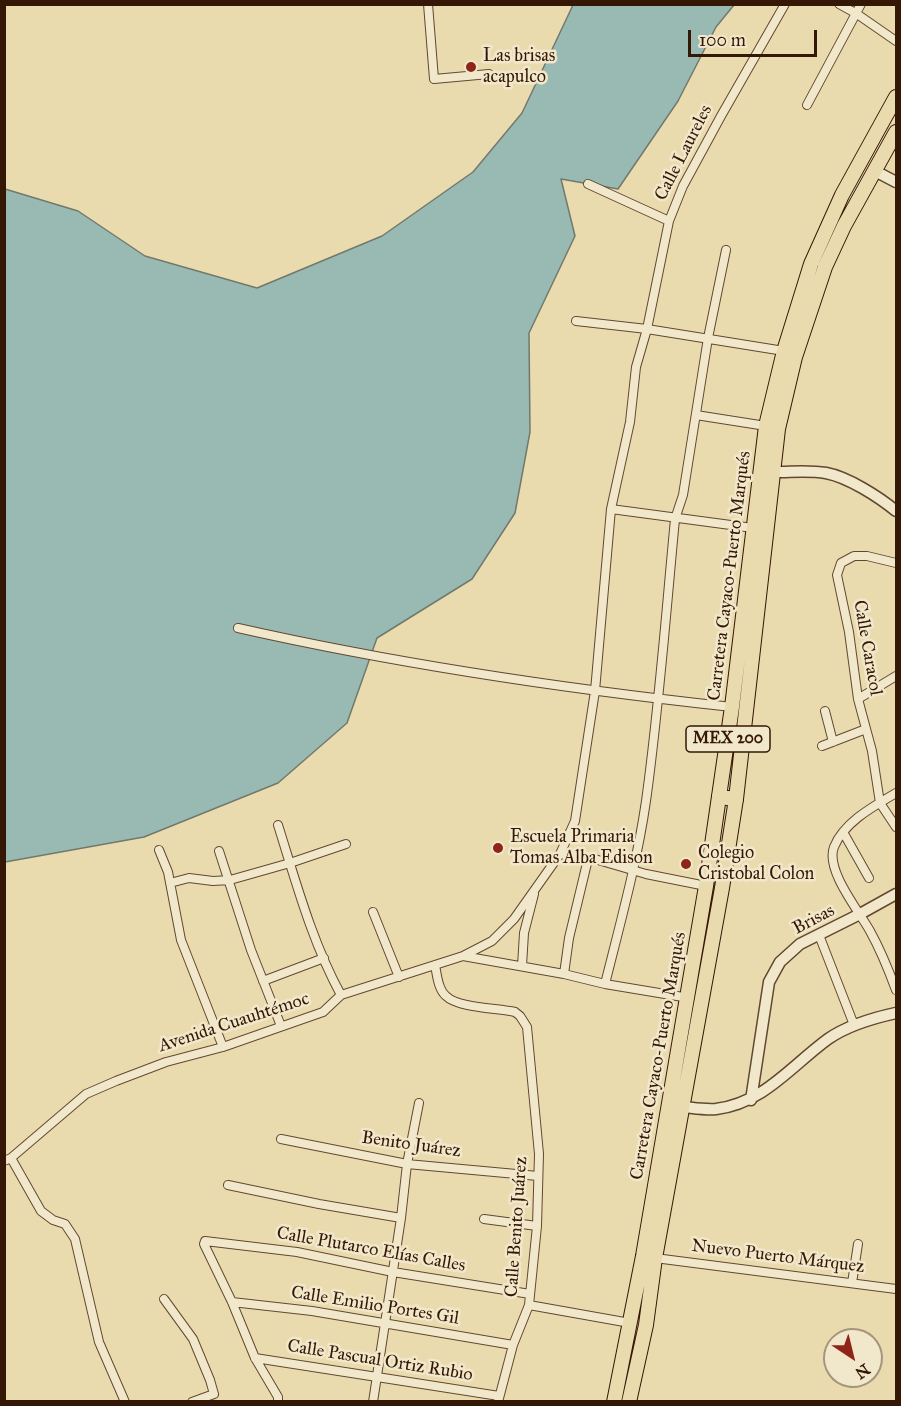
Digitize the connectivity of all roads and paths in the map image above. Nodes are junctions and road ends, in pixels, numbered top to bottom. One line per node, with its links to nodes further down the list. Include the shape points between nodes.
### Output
1 (428, 4): 7 (street, via 434,79)
2 (785, 4): 15 (street, Calle Laureles, via 715,126)
3 (839, 4): 5 (street)
4 (861, 4): 5 (street)
5 (857, 14): 6 (street); 9 (street)
6 (897, 41)
7 (489, 74)
8 (897, 97): 21 (main road, Carretera Cayaco-Puerto Marqués / MEX 200, via 822,238)
9 (807, 105)
10 (897, 113): 16 (main road, via 854,187)
11 (897, 132): 12 (main road, Carretera Cayaco-Puerto Marqués / MEX 200)
12 (875, 171): 13 (street); 16 (main road, Carretera Cayaco-Puerto Marqués / MEX 200)
13 (897, 182)
14 (588, 184): 15 (street)
15 (669, 221): 19 (street, Calle Laureles)
16 (844, 226): 24 (main road, Carretera Cayaco-Puerto Marqués / MEX 200, via 825,267 795,357 778,429)
17 (726, 250): 20 (street)
18 (576, 321): 19 (street)
19 (646, 328): 20 (street); 25 (street, Calle Laureles)
20 (708, 338): 21 (street); 22 (street)
21 (784, 351): 23 (main road, Carretera Cayaco-Puerto Marqués / MEX 200)
22 (696, 415): 23 (street); 27 (street, via 683,495)
23 (766, 426): 28 (main road, Carretera Cayaco-Puerto Marqués / MEX 200)
24 (775, 472): 26 (street, via 829,474); 42 (main road, Carretera Cayaco-Puerto Marqués / MEX 200)
25 (611, 509): 27 (street); 32 (street, Calle Laureles)
26 (897, 511)
27 (675, 519): 28 (street); 33 (street)
28 (753, 528): 35 (main road, Carretera Cayaco-Puerto Marqués / MEX 200)
29 (897, 563): 34 (street, Calle Caracol, via 854,556 842,563 837,575)
30 (238, 628): 32 (street, via 325,648 495,678)
31 (897, 676): 34 (street)
32 (595, 691): 33 (street); 50 (street, Calle Laureles, via 575,821)
33 (658, 699): 35 (street); 53 (street, via 646,803)
34 (858, 699): 37 (street, Calle Caracol)
35 (732, 707): 41 (main road, Carretera Cayaco-Puerto Marqués / MEX 200)
36 (825, 711): 38 (street)
37 (866, 729): 38 (street); 43 (street, Calle Caracol)
38 (833, 742): 39 (street)
39 (822, 746)
40 (897, 793): 43 (street)
41 (719, 797): 42 (main road); 57 (main road, Carretera Cayaco-Puerto Marqués / MEX 200)
42 (736, 799): 74 (main road, Carretera Cayaco-Puerto Marqués / MEX 200)
43 (880, 803): 45 (street, Calle Caracol); 46 (street)
44 (278, 825): 52 (street)
45 (897, 827)
46 (843, 832): 54 (street); 61 (street, via 833,849 833,865)
47 (346, 844): 52 (street)
48 (159, 850): 56 (street)
49 (219, 851): 55 (street)
50 (560, 854): 51 (street); 58 (street, Calle Laureles)
51 (588, 859): 53 (street); 67 (street)
52 (290, 863): 55 (street); 64 (street)
53 (633, 870): 57 (street); 70 (street)
54 (870, 878)
55 (230, 880): 56 (street, via 189,878); 69 (street)
56 (170, 883): 78 (street, via 181,940)
57 (706, 886): 73 (main road, Carretera Cayaco-Puerto Marqués / MEX 200)
58 (535, 888): 63 (street, Calle Laureles, via 514,919 492,941); 66 (street, via 524,933)
59 (897, 894): 61 (street, Brisas)
60 (373, 912): 68 (street)
61 (860, 914): 62 (street, Brisas); 71 (street)
62 (819, 935): 76 (street); 79 (street, Brisas, via 800,944 780,962 769,982)
63 (463, 956): 65 (street, Avenida Cuauhtémoc); 66 (street, Avenida Cuauhtémoc)
64 (324, 958): 69 (street); 72 (street)
65 (435, 965): 68 (street, Avenida Cuauhtémoc); 85 (street, Calle Benito Juárez, via 446,997 460,1004 504,1010 520,1016 527,1027)
66 (522, 966): 67 (street, Avenida Cuauhtémoc)
67 (564, 974): 70 (street, Avenida Cuauhtémoc)
68 (399, 977): 72 (street, Avenida Cuauhtémoc)
69 (263, 981): 77 (street)
70 (605, 984): 73 (street, Avenida Cuauhtémoc)
71 (897, 990)
72 (341, 995): 77 (street, Avenida Cuauhtémoc, via 323,1012)
73 (686, 998): 74 (street, Avenida Cuauhtémoc); 100 (main road, Carretera Cayaco-Puerto Marqués / MEX 200)
74 (702, 1000): 81 (main road, Carretera Cayaco-Puerto Marqués / MEX 200)
75 (897, 1012): 76 (street)
76 (854, 1025): 79 (street, via 829,1038 771,1088)
77 (281, 1026): 78 (street, Avenida Cuauhtémoc)
78 (223, 1047): 83 (street, Avenida Cuauhtémoc, via 166,1062 86,1095)
79 (751, 1100): 81 (street, via 713,1109)
80 (419, 1103): 84 (street)
81 (684, 1107): 91 (main road, Carretera Cayaco-Puerto Marqués / MEX 200)
82 (281, 1139): 84 (street, Benito Juárez)
83 (8, 1160): 105 (street, via 41,1210 52,1220 65,1224 75,1239 99,1342)
84 (407, 1164): 85 (street, Benito Juárez); 87 (street)
85 (538, 1176): 89 (street, Calle Benito Juárez)
86 (228, 1185): 87 (street)
87 (401, 1218): 92 (street)
88 (484, 1219): 89 (street)
89 (537, 1226): 95 (street, Calle Benito Juárez)
90 (858, 1244): 93 (street)
91 (656, 1258): 93 (street, Nuevo Puerto Márquez); 110 (main road, Carretera Cayaco-Puerto Marqués / MEX 200)
92 (393, 1272): 95 (street, Calle Plutarco Elías Calles); 97 (street, Calle Plutarco Elías Calles, via 297,1252 205,1241); 99 (street)
93 (852, 1283): 94 (street, Nuevo Puerto Márquez)
94 (897, 1289)
95 (531, 1294): 98 (street, Calle Benito Juárez)
96 (164, 1299): 106 (street, via 193,1339 214,1394)
97 (232, 1302): 99 (street, Calle Emilio Portes Gil); 102 (street)
98 (530, 1305): 100 (street); 101 (street, Calle Benito Juárez)
99 (384, 1322): 101 (street, Calle Emilio Portes Gil); 103 (street)
100 (630, 1323): 109 (main road, Carretera Cayaco-Puerto Marqués / MEX 200)
101 (513, 1345): 104 (street, Calle Benito Juárez)
102 (255, 1359): 103 (street, Calle Pascual Ortiz Rubio); 107 (street)
103 (377, 1377): 104 (street, Calle Pascual Ortiz Rubio); 108 (street)
104 (499, 1399)
105 (124, 1401)
106 (192, 1401)
107 (278, 1401)
108 (373, 1401)
109 (614, 1401)
110 (629, 1401)

